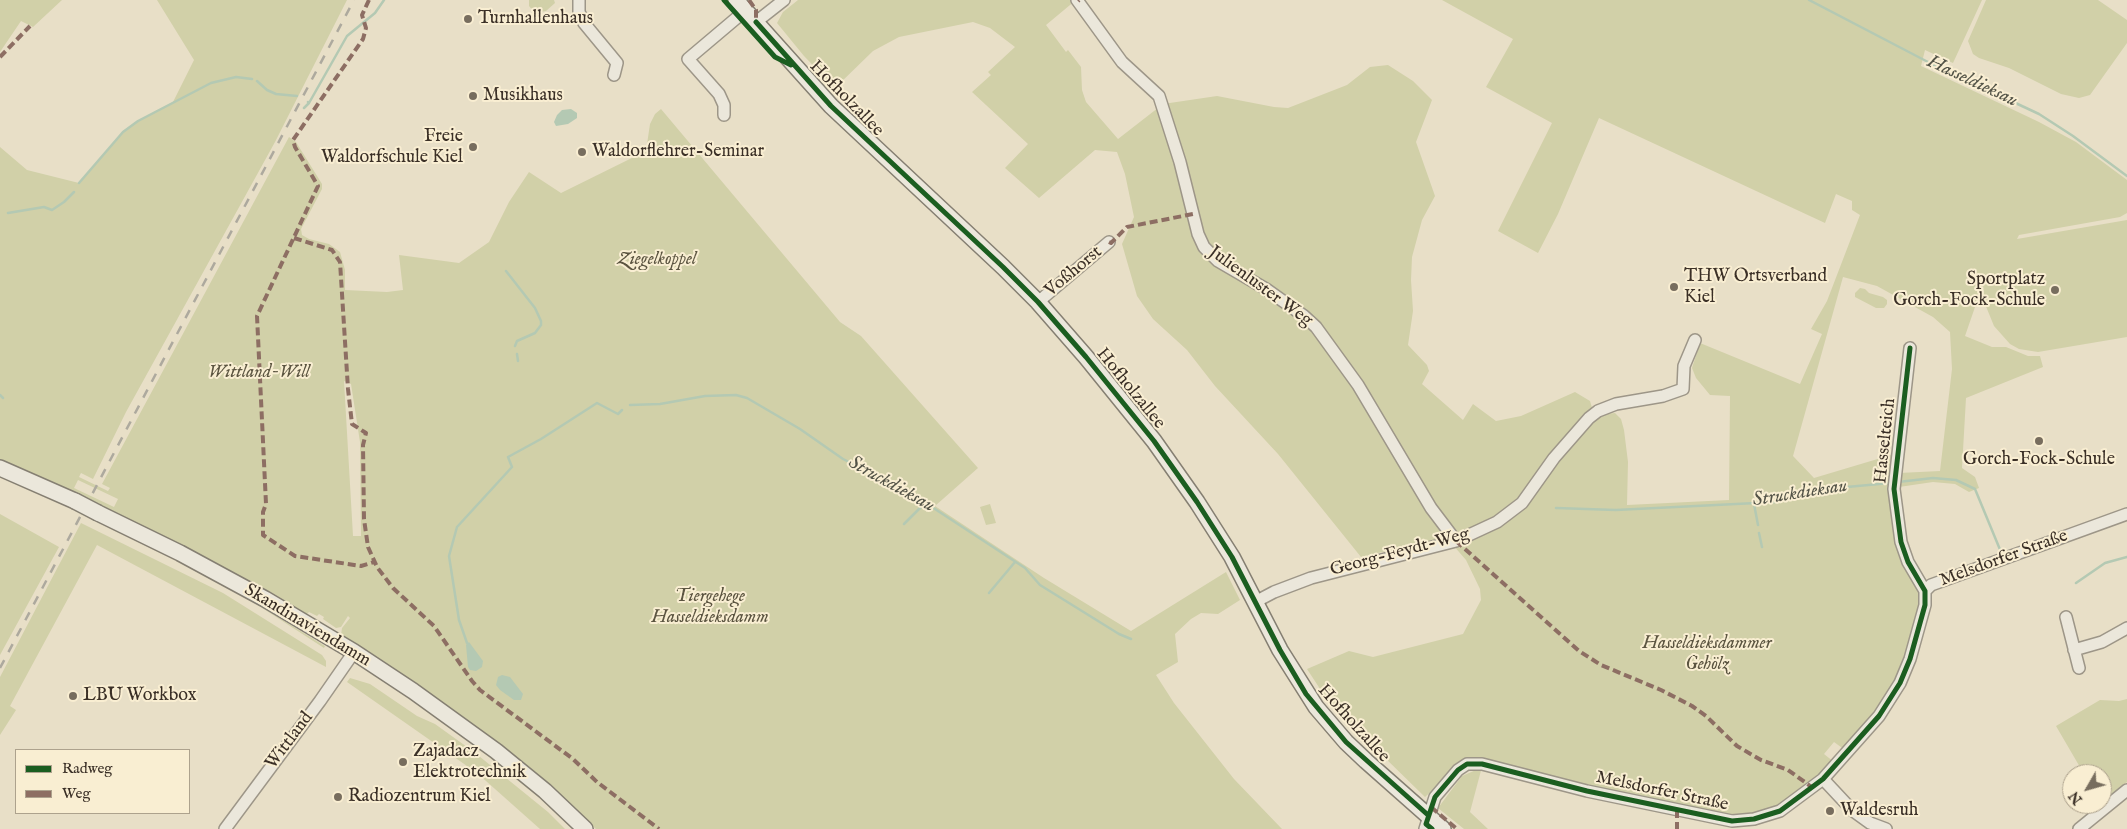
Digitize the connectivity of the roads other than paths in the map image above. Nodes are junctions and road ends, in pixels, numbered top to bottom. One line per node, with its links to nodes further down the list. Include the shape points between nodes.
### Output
1 (579, 0): 5 (street, via 579,12 584,23 617,63)
2 (784, 0): 4 (street)
3 (1077, 0): 13 (street, Julienluster Weg, via 1122,62 1159,96 1204,247 1218,261 1266,289 1316,327 1358,385 1431,508)
4 (746, 11): 6 (street, via 688,58 719,94); 8 (street, Hofholzallee, via 831,106)
5 (614, 75)
6 (724, 115)
7 (1109, 242): 8 (street, Voßhorst)
8 (1038, 302): 15 (street, Hofholzallee, via 1175,470 1232,557)
9 (1695, 340): 13 (street, Georg-Feydt-Weg, via 1683,369 1683,389 1598,411 1554,458 1522,504 1497,522)
10 (1910, 348): 14 (street, Hasselteich, via 1894,489 1898,529 1905,555)
11 (0, 468): 19 (street, Skandinaviendamm, bridge, via 189,557)
12 (2127, 514): 14 (street, Melsdorfer Straße, via 1931,585)
13 (1456, 541): 15 (street, Georg-Feydt-Weg, via 1311,578)
14 (1925, 591): 21 (street, Melsdorfer Straße, via 1920,624 1900,683 1879,716)
15 (1255, 602): 23 (street, Hofholzallee, via 1316,707 1346,742)
16 (2066, 617): 18 (street)
17 (2127, 628): 18 (street, via 2102,642)
18 (2074, 650): 20 (street)
19 (354, 652): 25 (street, Wittland); 26 (street, Skandinaviendamm, via 496,751)
20 (2079, 668)
21 (1823, 780): 23 (street, Melsdorfer Straße, via 1780,811 1754,819 1732,821 1590,792 1482,764 1468,764 1458,770 1435,797); 28 (street, via 1852,810 1870,823)
22 (2127, 790): 24 (street)
23 (1426, 822): 27 (street, Hofholzallee)
24 (2091, 825): 29 (street)
25 (225, 829)
26 (585, 829)
27 (1443, 829)
28 (1886, 829)
29 (2079, 829)

